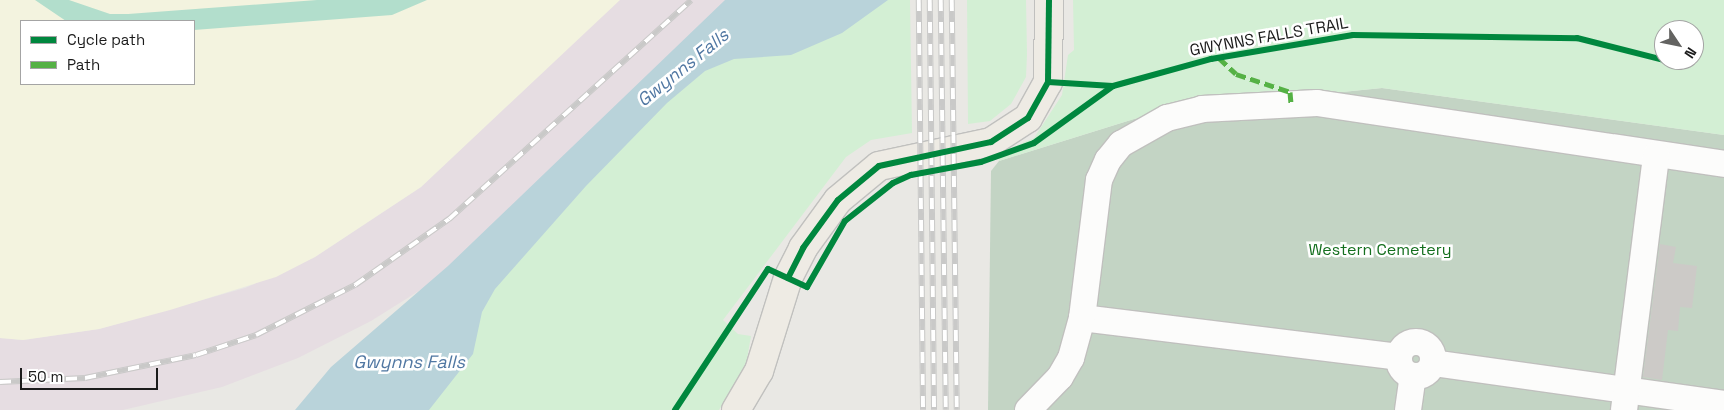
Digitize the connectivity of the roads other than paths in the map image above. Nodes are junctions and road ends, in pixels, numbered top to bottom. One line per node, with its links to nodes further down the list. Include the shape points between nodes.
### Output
1 (1049, 0): 8 (main road, via 1049,66 1040,102 1012,132 991,142 879,166 838,200 788,278 759,371)
2 (1656, 155): 3 (lane); 4 (lane, via 1317,103 1202,108 1166,118 1122,144 1099,180); 6 (lane)
3 (1724, 164)
4 (1082, 318): 5 (lane); 9 (lane, via 1060,377)
5 (1415, 365): 6 (lane); 10 (lane)
6 (1625, 400): 7 (lane)
7 (1724, 404)
8 (736, 410)
9 (1028, 410)
10 (1408, 410)

